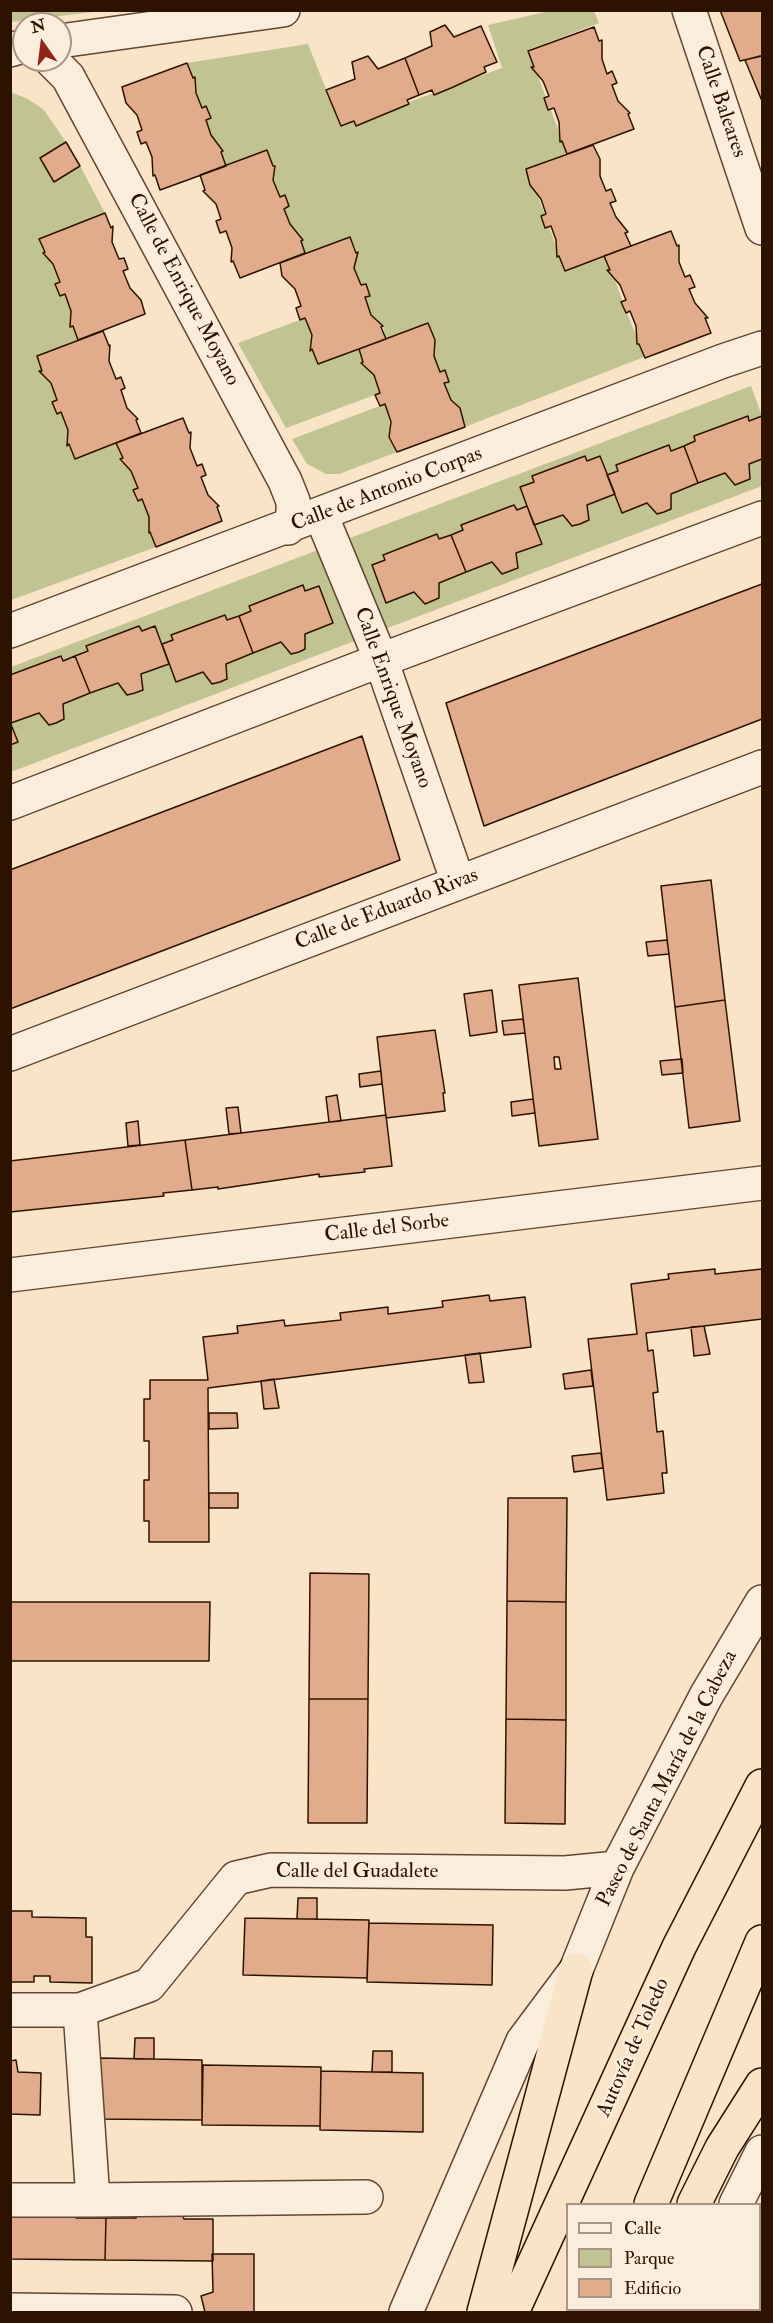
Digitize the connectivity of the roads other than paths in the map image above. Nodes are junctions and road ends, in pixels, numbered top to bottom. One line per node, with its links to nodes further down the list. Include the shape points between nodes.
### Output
1 (282, 10): 3 (street)
2 (688, 10): 5 (street, Calle Baleares)
3 (72, 38)
4 (63, 72): 9 (street, Calle de Enrique Moyano, via 285,481 293,501)
5 (762, 228)
6 (762, 348): 7 (street, Calle de Antonio Corpas)
7 (321, 515): 9 (street, Calle de Antonio Corpas); 11 (street, Calle Enrique Moyano)
8 (762, 518): 11 (street)
9 (288, 528): 10 (street, Calle de Antonio Corpas)
10 (10, 631)
11 (381, 660): 13 (street); 14 (street, Calle Enrique Moyano)
12 (762, 766): 14 (street, Calle de Eduardo Rivas)
13 (10, 803)
14 (458, 882): 15 (street, Calle de Eduardo Rivas)
15 (10, 1054)
16 (762, 1183): 17 (street, Calle del Sorbe)
17 (10, 1275)
18 (762, 1602): 20 (street, Paseo de Santa María de la Cabeza, via 706,1696)
19 (762, 1786): 37 (highway, Autovía de Toledo, via 679,1947)
20 (617, 1868): 22 (street, Paseo de Santa María de la Cabeza); 24 (street, Calle del Guadalete, via 565,1873 271,1870 236,1878 149,1985)
21 (762, 1942): 30 (highway)
22 (576, 1970): 35 (street, Paseo de Santa María de la Cabeza, via 523,2041); 36 (highway)
23 (10, 2010): 24 (street, Calle del Guadalete)
24 (80, 2010): 29 (street)
25 (762, 2085): 31 (highway, via 722,2148)
26 (762, 2152): 32 (street)
27 (366, 2197): 29 (street)
28 (10, 2200): 29 (street)
29 (93, 2200)
30 (652, 2203)
31 (695, 2203)
32 (737, 2203)
33 (10, 2310): 34 (street)
34 (175, 2313)
35 (406, 2313)
36 (484, 2313)
37 (513, 2313)

